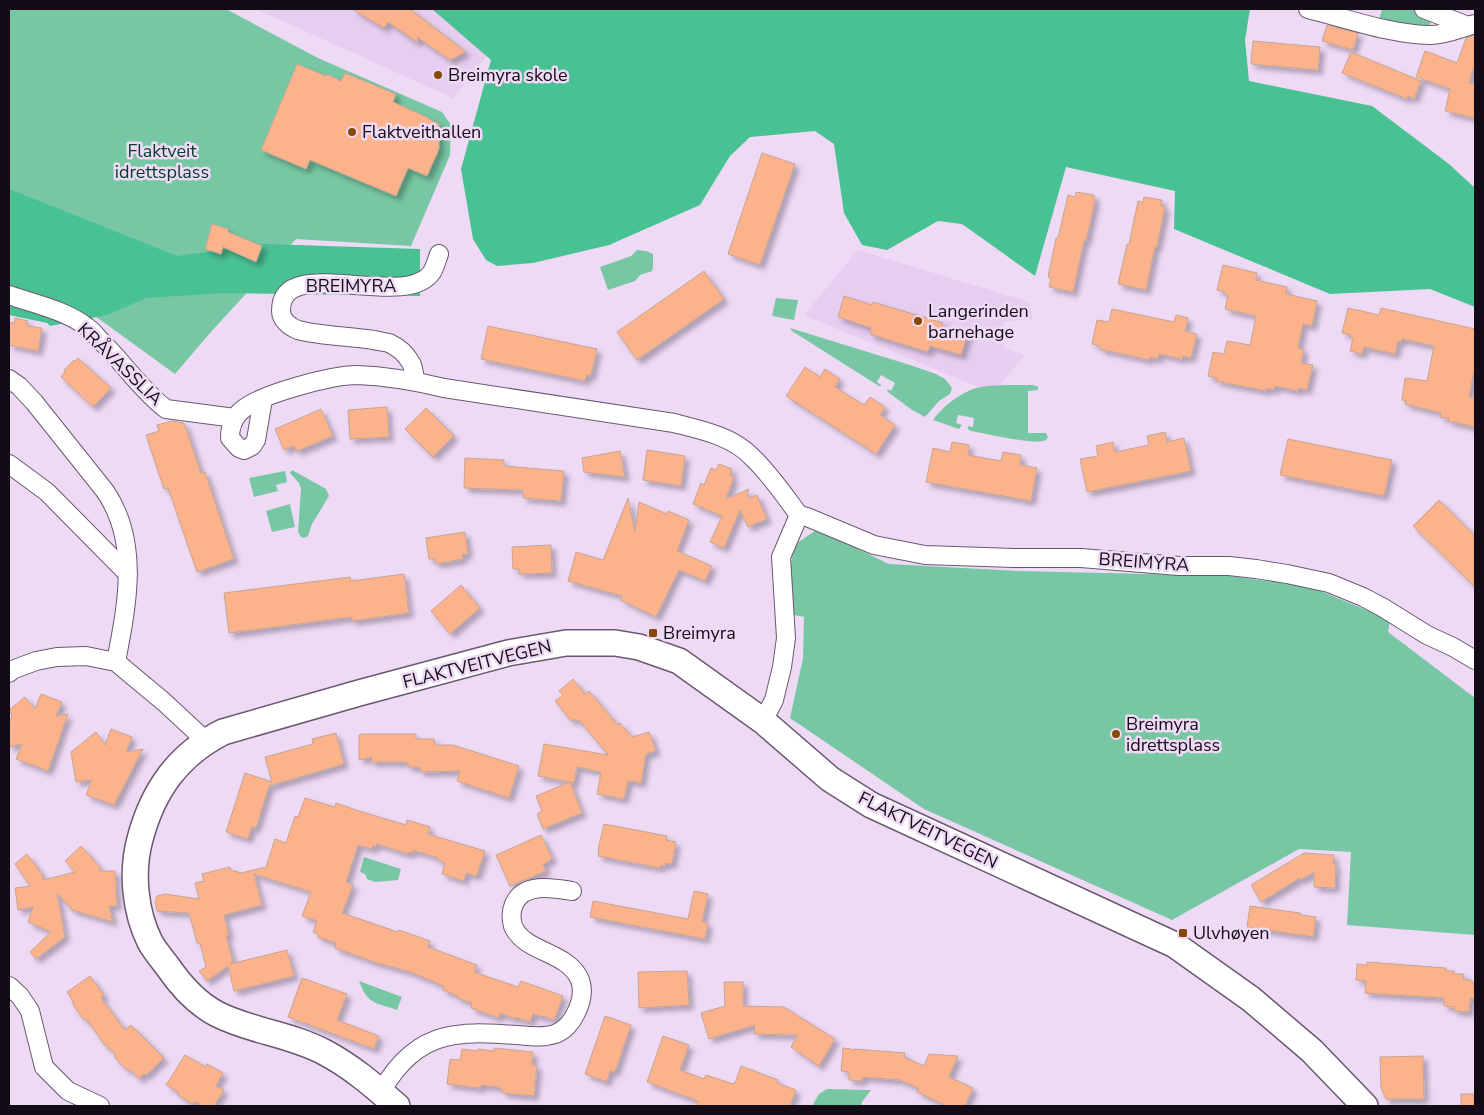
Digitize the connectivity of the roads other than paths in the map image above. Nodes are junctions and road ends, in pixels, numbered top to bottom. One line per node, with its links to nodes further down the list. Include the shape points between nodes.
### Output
1 (1308, 9): 3 (street, via 1398,32 1430,35)
2 (1424, 9): 3 (street)
3 (1472, 25)
4 (439, 254): 7 (street, BREIMYRA, via 432,272 420,282 405,287 343,283 297,286 287,293 282,302 281,315 287,324 297,329 389,344 403,352 412,364)
5 (9, 295): 9 (street, KRÅVASSLIA, via 64,314 87,327 166,409)
6 (9, 378): 12 (street, via 34,402 114,505 122,524)
7 (415, 381): 8 (street, via 355,375 323,379); 11 (street, via 674,423 705,431 733,443 752,456)
8 (263, 399): 9 (street, via 246,407); 9 (street, via 256,440 244,450 230,438)
9 (235, 418)
10 (9, 464): 12 (street, via 47,492)
11 (799, 515): 13 (street, BREIMYRA, via 874,545 925,555 1081,558 1179,566 1230,566 1329,583 1382,607); 16 (street, via 781,557 786,638 774,700)
12 (128, 574): 14 (street)
13 (1475, 660)
14 (116, 662): 15 (street, via 86,656 57,657 36,661); 17 (street)
15 (9, 673)
16 (763, 722): 17 (main road, FLAKTVEITVEGEN, via 679,661 616,643 566,643 508,653 359,693 223,732); 22 (main road, FLAKTVEITVEGEN, via 830,779 871,805 1175,945 1251,999 1312,1051)
17 (206, 741): 20 (main road, FLAKTVEITVEGEN, via 176,769 158,793 145,819 136,854 136,899 150,943 190,996 216,1014 324,1052 361,1075)
18 (572, 891): 20 (street, FLAKTVEITVEGEN, via 545,888 527,891 512,907 511,919 523,940 568,965 580,980 580,1003 568,1026 556,1034 536,1037 477,1033 444,1037 428,1043 399,1065)
19 (9, 986): 21 (street, via 30,1011 44,1067 68,1091)
20 (389, 1099)
21 (100, 1106)
22 (1365, 1106)

